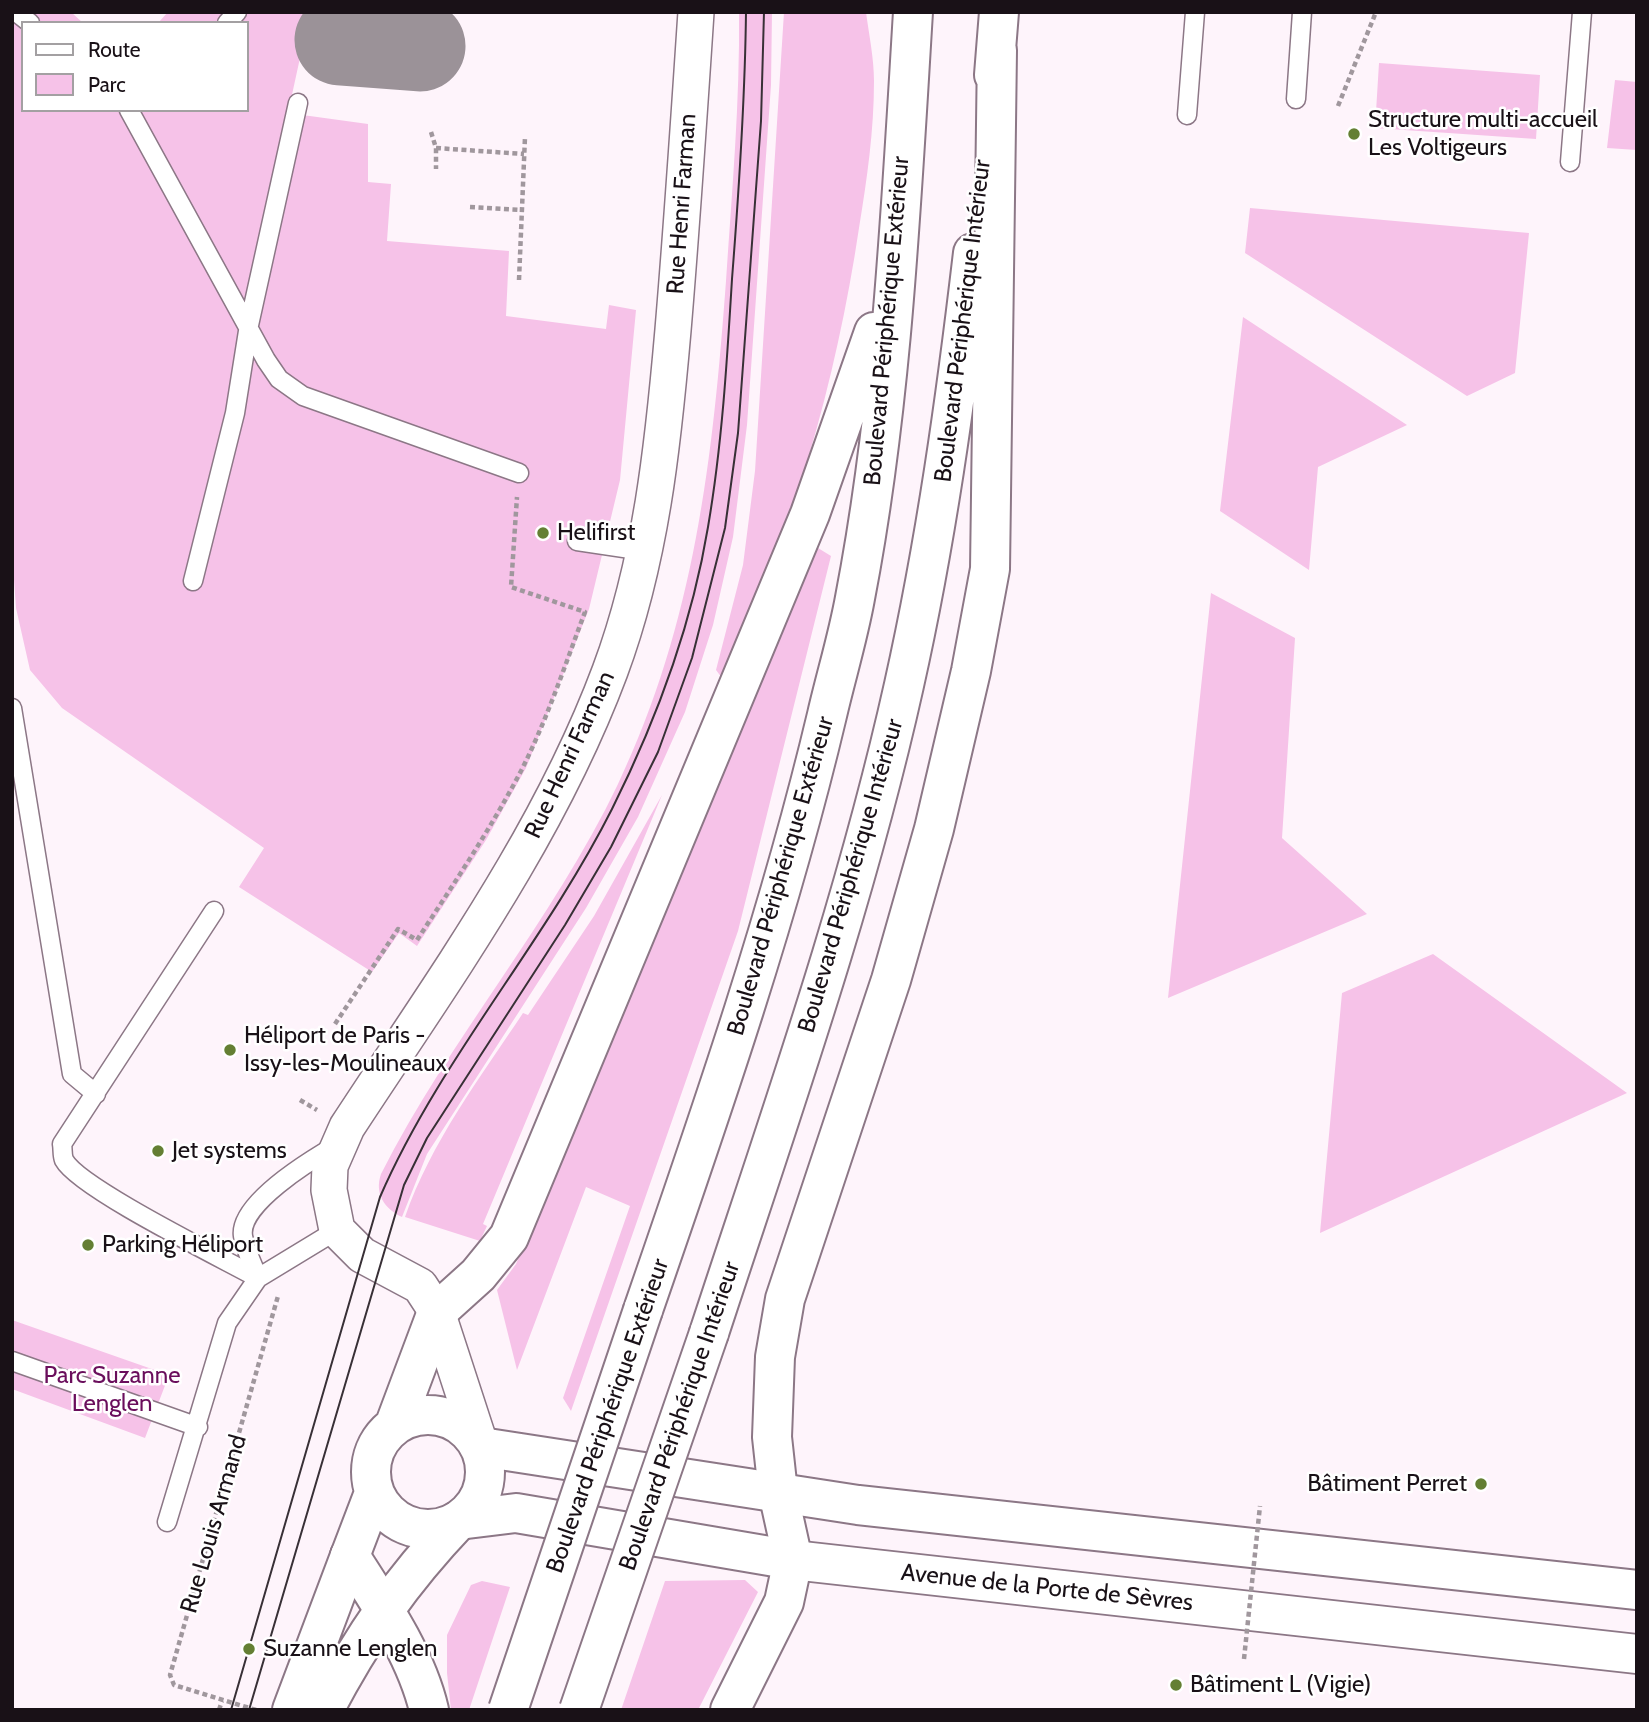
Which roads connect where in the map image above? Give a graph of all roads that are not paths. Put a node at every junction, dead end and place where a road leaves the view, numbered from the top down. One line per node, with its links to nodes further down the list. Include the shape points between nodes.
1 (696, 12): 19 (street, Rue Henri Farman, via 664,438)
2 (892, 12): 11 (main road)
3 (913, 12): 11 (main road, Boulevard Périphérique Extérieur)
4 (999, 12): 8 (main road, Boulevard Périphérique Intérieur)
5 (1195, 12): 13 (lane)
6 (1302, 12): 9 (lane)
7 (1582, 12): 14 (lane)
8 (997, 50): 32 (main road, via 990,569 934,829 891,980 785,1299 775,1357 772,1437); 45 (main road, Boulevard Périphérique Intérieur, bridge, via 936,531 873,812 823,984 709,1333)
9 (1296, 99)
10 (298, 103): 16 (lane)
11 (907, 107): 15 (main road, Boulevard Périphérique Extérieur)
12 (134, 112): 16 (lane)
13 (1187, 115)
14 (1570, 162)
15 (895, 274): 27 (main road, via 810,514 509,1237 478,1275); 44 (main road, Boulevard Périphérique Extérieur, bridge, via 877,457 855,599 804,810 729,1059)
16 (249, 325): 17 (lane, via 279,379 303,396); 20 (lane, via 235,413)
17 (519, 473)
18 (577, 541): 19 (lane)
19 (644, 551): 24 (street, Rue Henri Farman, via 612,667 555,799 513,872)
20 (193, 581)
21 (12, 708): 23 (lane, via 72,1074)
22 (214, 911): 23 (lane)
23 (96, 1094): 26 (lane, via 62,1144 63,1158 74,1172)
24 (331, 1130): 25 (street, Rue Henri Farman, via 329,1190); 26 (lane, via 247,1216 242,1234)
25 (337, 1230): 26 (lane); 27 (street, via 362,1255 420,1286)
26 (258, 1278): 30 (lane, via 228,1323)
27 (437, 1312): 29 (main road); 31 (street)
28 (12, 1362): 30 (lane)
29 (395, 1424): 31 (main road, via 416,1415 440,1416 461,1425); 33 (main road, via 373,1455)
30 (198, 1427): 35 (lane)
31 (481, 1447): 32 (main road); 34 (main road, via 483,1485 475,1505)
32 (778, 1492): 37 (main road); 38 (main road, via 858,1505)
33 (374, 1493): 34 (main road, via 388,1514 410,1527 435,1529); 36 (main road)
34 (459, 1520): 37 (main road, Avenue de la Porte de Sèvres, via 516,1513); 39 (main road)
35 (167, 1522)
36 (350, 1556): 39 (main road); 41 (main road)
37 (793, 1559): 40 (main road, Avenue de la Porte de Sèvres); 46 (main road, via 784,1602)
38 (1637, 1590)
39 (383, 1608): 42 (main road); 43 (main road, via 417,1674)
40 (1637, 1654)
41 (292, 1710)
42 (324, 1710)
43 (429, 1710)
44 (508, 1710)
45 (579, 1710)
46 (730, 1710)

